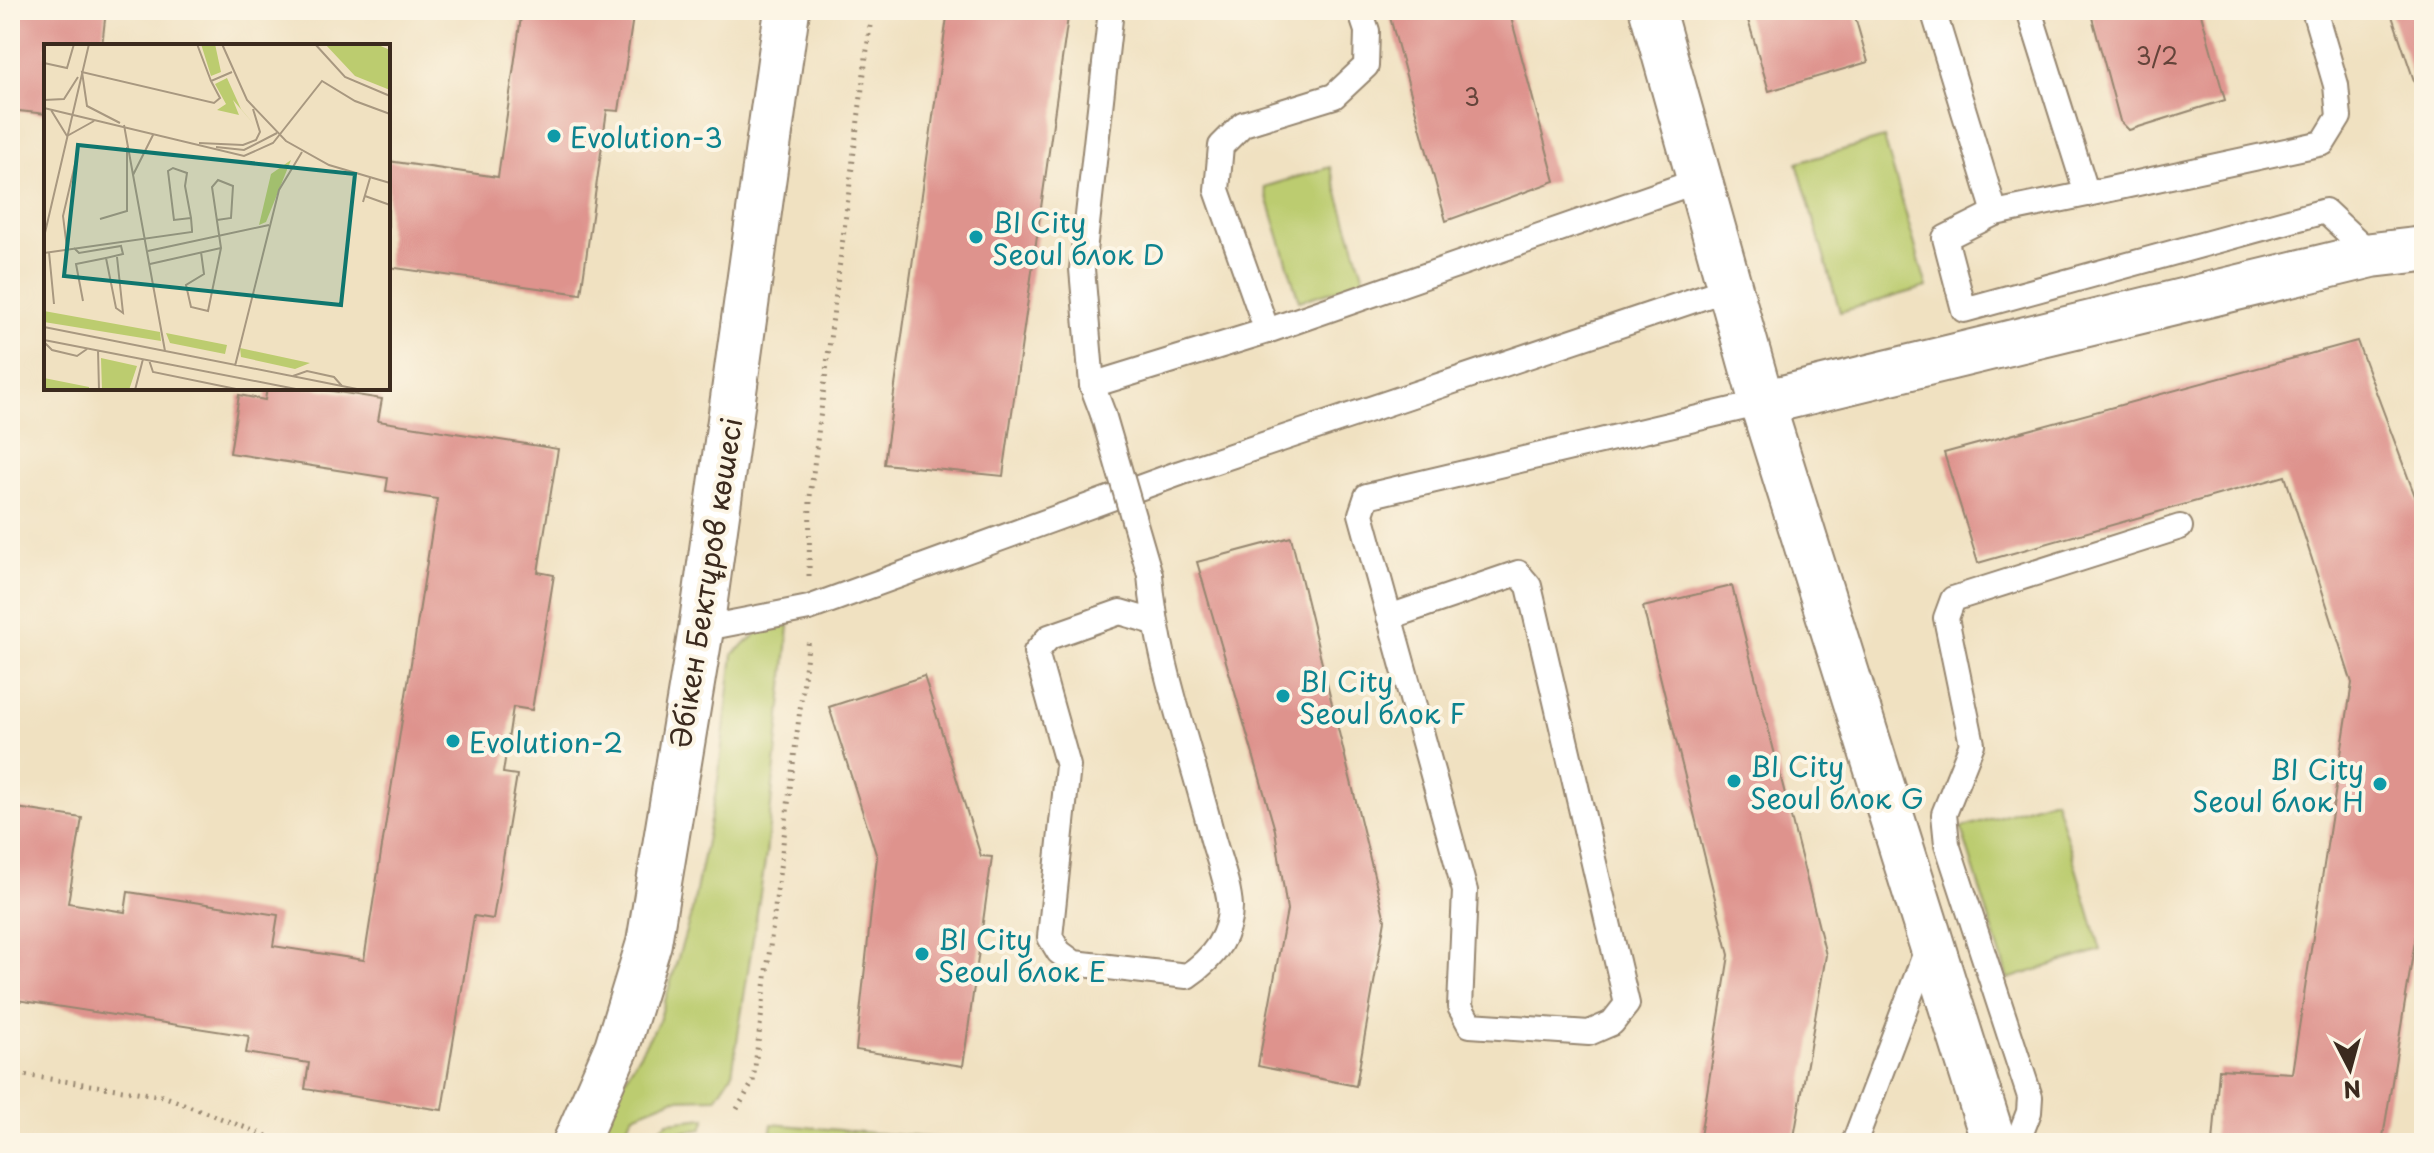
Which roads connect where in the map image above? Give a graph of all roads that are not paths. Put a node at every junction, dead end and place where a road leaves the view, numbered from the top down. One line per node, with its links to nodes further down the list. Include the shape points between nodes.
1 (787, 10): 20 (street, Әбікен Бектұров көшесі)
2 (1111, 10): 15 (lane, via 1082,269)
3 (1360, 10): 14 (lane, via 1367,31 1366,66 1334,96 1243,124 1221,146 1217,190)
4 (1652, 10): 8 (street)
5 (1933, 10): 10 (lane)
6 (2029, 10): 9 (lane)
7 (2314, 10): 9 (lane, via 2336,85 2339,117 2323,143)
8 (1700, 180): 13 (street); 14 (lane)
9 (2087, 194): 10 (lane)
10 (1995, 213): 12 (lane, via 1945,238 1964,310 2325,211)
11 (2424, 249): 12 (street)
12 (2372, 255): 16 (street)
13 (1730, 288): 16 (street); 20 (lane, via 1180,473 809,608)
14 (1267, 331): 15 (lane)
15 (1092, 385): 19 (lane, bridge, via 1150,575)
16 (1762, 403): 18 (lane, via 1367,496 1361,514); 21 (street)
17 (2180, 527): 25 (lane, via 1953,599 1946,618 1972,744 1944,814 1947,844 2030,1097)
18 (1389, 617): 18 (lane, via 1518,573 1529,586 1627,1004 1612,1023 1589,1033 1470,1025 1460,1007 1465,891)
19 (1154, 622): 19 (lane, via 1120,612 1049,637 1036,652 1068,766 1050,937 1074,963 1187,976 1207,963 1221,944 1230,908)
20 (701, 629): 22 (street, Әбікен Бектұров көшесі, via 649,943 617,1047)
21 (1930, 942): 23 (lane); 24 (street)
22 (575, 1143)
23 (1854, 1143)
24 (1994, 1143)
25 (2017, 1143)

